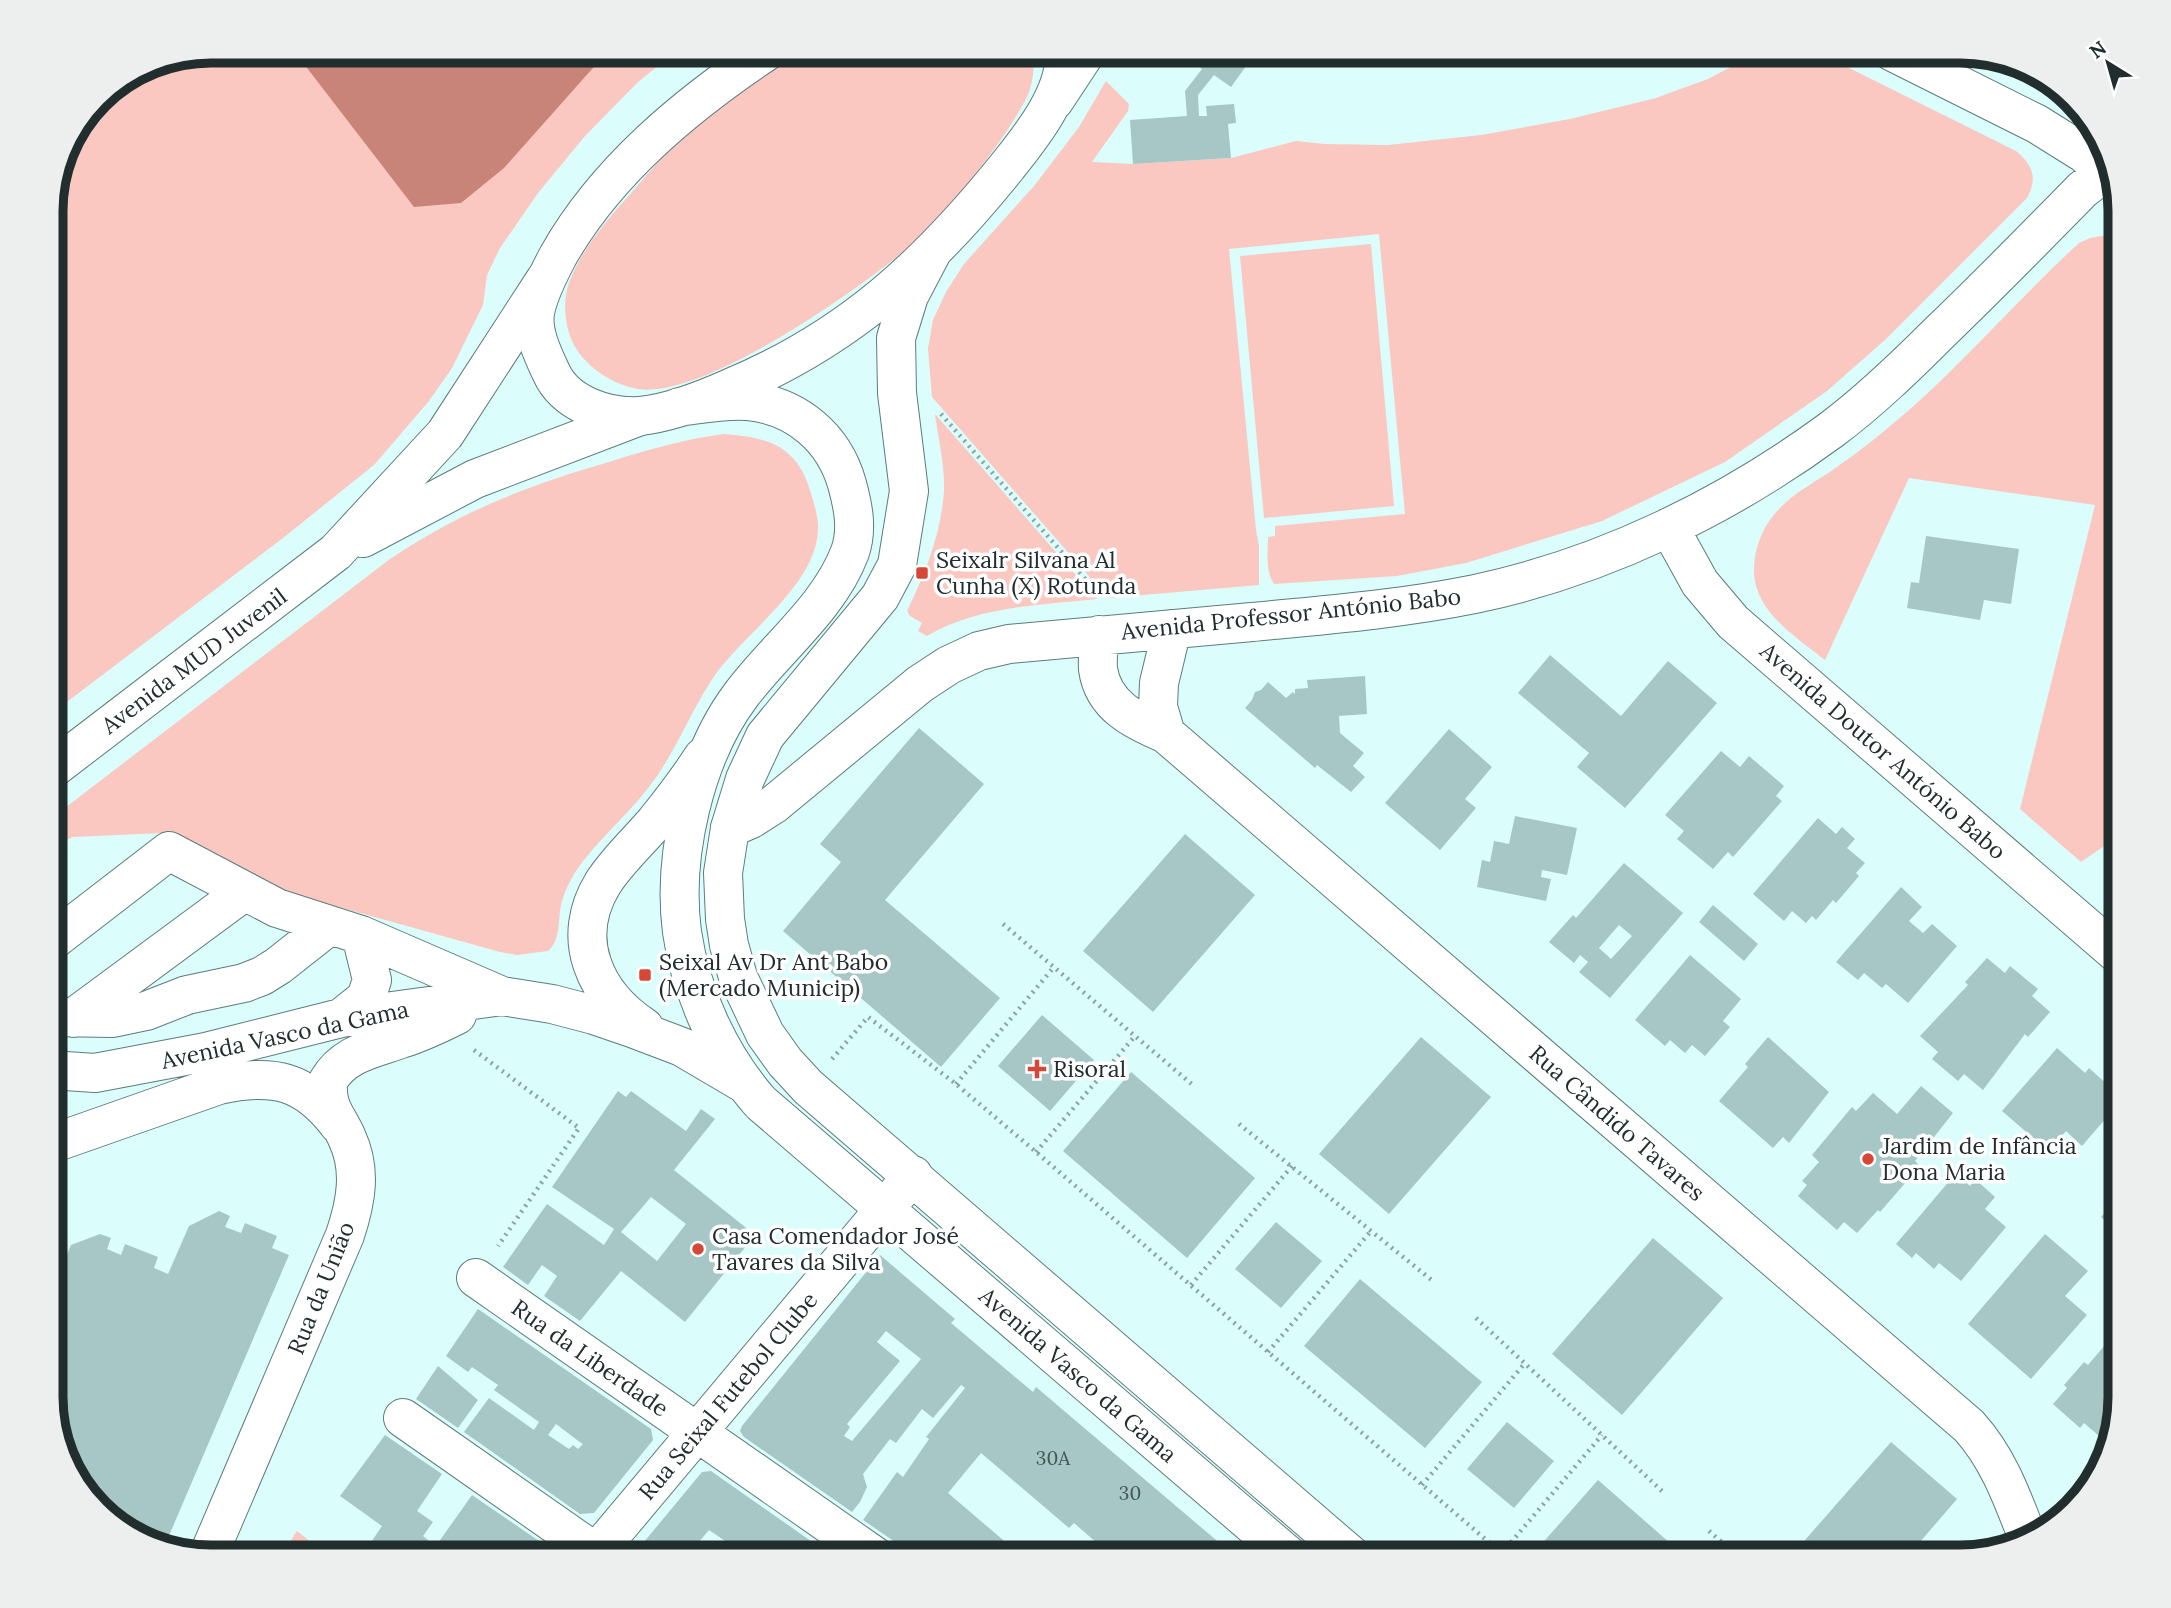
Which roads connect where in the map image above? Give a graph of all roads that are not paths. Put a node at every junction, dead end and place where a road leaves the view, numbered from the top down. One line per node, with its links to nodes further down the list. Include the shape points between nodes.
1 (749, 63): 9 (street, via 634,156 573,231)
2 (1065, 63): 5 (street)
3 (1079, 63): 5 (street)
4 (1915, 63): 6 (street, via 2037,124)
5 (1051, 105): 8 (street, via 1009,165)
6 (2100, 166)
7 (2104, 177): 12 (street, Avenida Professor António Babo, via 2082,190 1901,371 1833,428 1765,475)
8 (932, 252): 10 (street, via 884,297 832,336 760,376); 19 (street, Avenida Vasco da Gama, via 909,296 896,338 897,393 909,491 897,565 880,597 765,736)
9 (548, 275): 11 (street, via 535,315 540,349 553,377 571,396 598,413); 13 (street, Avenida MUD Juvenil, via 445,434)
10 (679, 407): 11 (street); 16 (street, via 748,401 800,418 834,452 853,512 850,550 829,591 739,697)
11 (640, 416): 13 (street, Avenida MUD Juvenil, via 475,479)
12 (1669, 527): 14 (street, Avenida Professor António Babo, via 1540,577 1476,594 1386,609); 23 (street, Avenida Doutor António Babo, via 1700,583 1733,622)
13 (336, 552): 18 (street, Avenida MUD Juvenil)
14 (1172, 629): 15 (street, Avenida Professor António Babo); 17 (street, via 1159,682 1158,707)
15 (1100, 635): 17 (street, Rua Cândido Tavares, via 1098,668 1104,688 1133,720); 19 (street, Avenida Professor António Babo, via 1009,644 949,665 773,805)
16 (720, 731): 28 (street, via 673,800 602,885 588,924 590,957 605,991 635,1021); 30 (street, via 705,761 687,827 681,863 682,932 702,1004)
17 (1166, 734): 38 (street, Rua Cândido Tavares, via 1969,1426 2002,1474)
18 (63, 761)
19 (730, 828): 33 (street, Avenida Vasco da Gama, via 723,873 725,919 748,1002 765,1034 796,1074)
20 (245, 891): 21 (street, via 277,908); 22 (street, via 169,852); 25 (street)
21 (346, 930): 24 (street); 26 (street, via 253,980 187,995 146,1012 113,1018); 27 (street, via 372,979 366,998)
22 (63, 933)
23 (2108, 946)
24 (502, 996): 27 (street, Avenida Vasco da Gama); 28 (street, Avenida Vasco da Gama, via 594,1015); 31 (street, Rua da União, via 344,1061 328,1081 327,1093 333,1115)
25 (63, 1017)
26 (63, 1018)
27 (341, 1018): 29 (street, Avenida Vasco da Gama, via 206,1052 95,1073)
28 (682, 1047): 30 (street, Avenida Vasco da Gama)
29 (63, 1071)
30 (744, 1084): 34 (street, Avenida Vasco da Gama)
31 (346, 1135): 32 (street, via 320,1103 298,1087 243,1079); 39 (street, Rua da União, via 356,1171 355,1205)
32 (63, 1140)
33 (913, 1175): 34 (street, Rua Seixal Futebol Clube); 44 (street, Avenida Vasco da Gama)
34 (884, 1209): 37 (street, Rua Seixal Futebol Clube); 43 (street, Avenida Vasco da Gama)
35 (476, 1278): 37 (street, Rua da Liberdade)
36 (403, 1418): 40 (street)
37 (698, 1433): 41 (street, Rua Seixal Futebol Clube); 42 (street, Rua da Liberdade)
38 (2025, 1530)
39 (213, 1545)
40 (585, 1545)
41 (607, 1545)
42 (859, 1545)
43 (1276, 1545)
44 (1339, 1545)

